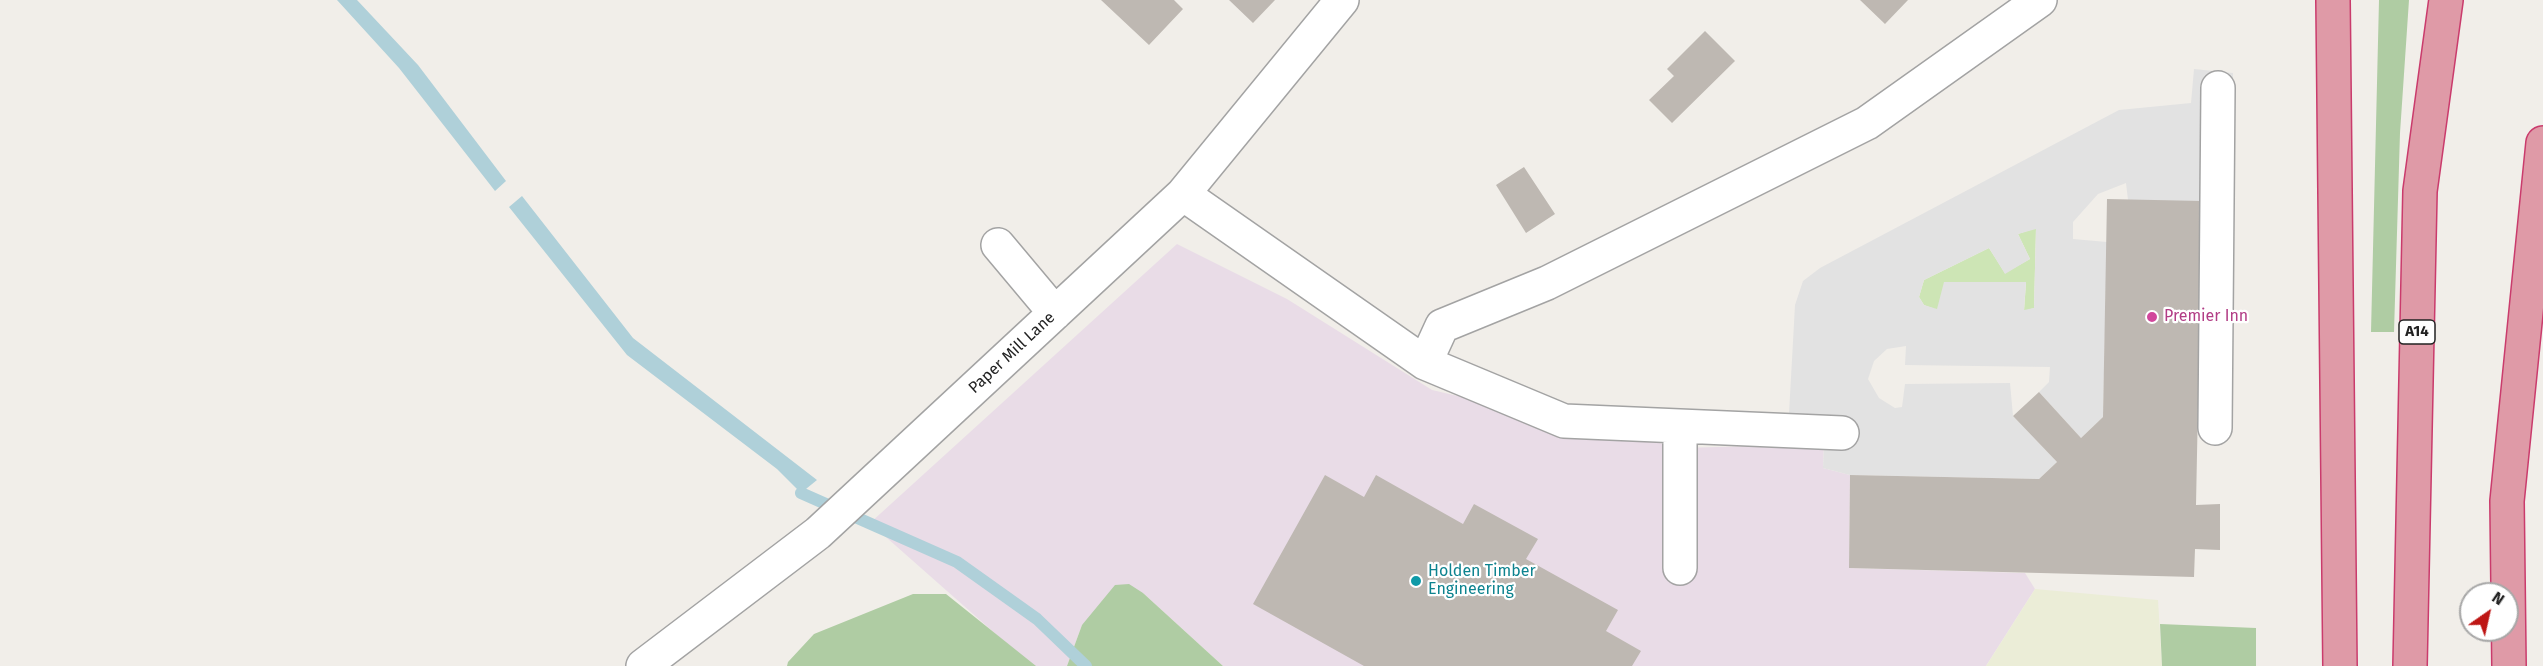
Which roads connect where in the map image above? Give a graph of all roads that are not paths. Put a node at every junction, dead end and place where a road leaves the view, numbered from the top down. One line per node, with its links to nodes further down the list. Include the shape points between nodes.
1 (1342, 0): 7 (street, Paper Mill Lane)
2 (2040, 0): 10 (street, via 1867,123 1547,283 1442,326)
3 (2333, 0): 16 (highway)
4 (2446, 0): 17 (highway, A14, via 2420,191)
5 (2218, 88): 12 (street)
6 (2543, 143): 18 (highway, via 2506,501)
7 (1183, 194): 9 (street, Paper Mill Lane); 10 (street)
8 (998, 245): 9 (street)
9 (1055, 313): 15 (street, Paper Mill Lane, via 818,533)
10 (1425, 363): 11 (street, via 1564,421)
11 (1680, 427): 13 (street); 14 (street)
12 (2215, 428)
13 (1842, 433)
14 (1680, 568)
15 (643, 666)
16 (2340, 666)
17 (2410, 666)
18 (2509, 666)

